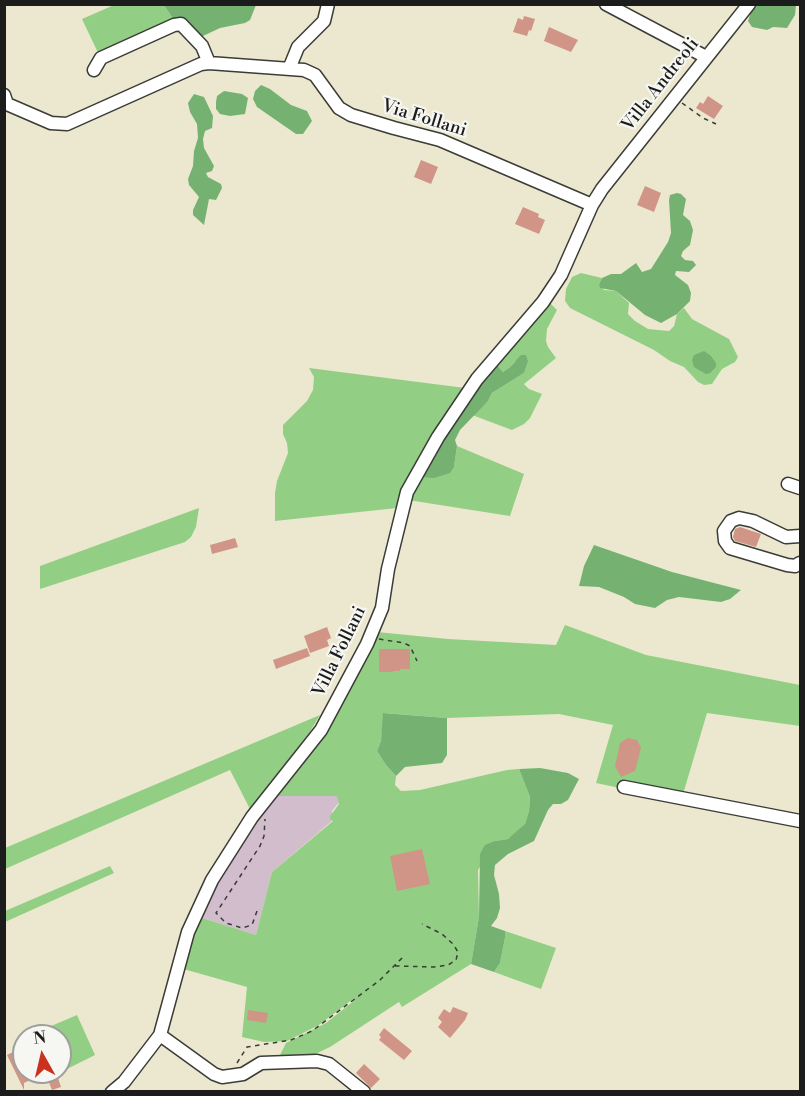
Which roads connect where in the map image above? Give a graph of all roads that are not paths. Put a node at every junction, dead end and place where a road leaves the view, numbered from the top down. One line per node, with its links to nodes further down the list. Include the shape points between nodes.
1 (328, 4): 6 (street, via 324,21 298,47)
2 (606, 4): 4 (street)
3 (746, 5): 4 (street, Villa Andreoli)
4 (706, 57): 9 (street, Villa Andreoli)
5 (209, 63): 6 (street, Via Follani); 7 (street, via 202,46 181,24 101,58); 8 (street, Via Follani, via 67,124 51,123 7,104)
6 (290, 69): 10 (street, Via Follani, via 315,75 339,108 351,115 440,140)
7 (94, 70)
8 (4, 95)
9 (602, 189): 10 (street, Villa Follani)
10 (592, 205): 15 (street, Villa Follani, via 561,275 477,379 407,492 382,608 370,639 321,730 260,808 212,880 188,932)
11 (801, 536): 12 (street, via 786,537 753,520 738,518 724,531 730,548 787,565)
12 (801, 564)
13 (624, 787): 14 (street)
14 (801, 822)
15 (160, 1035): 16 (street, Villa Follani); 17 (street, via 222,1077 243,1074 261,1063 317,1061 329,1064)
16 (112, 1092)
17 (364, 1092)

